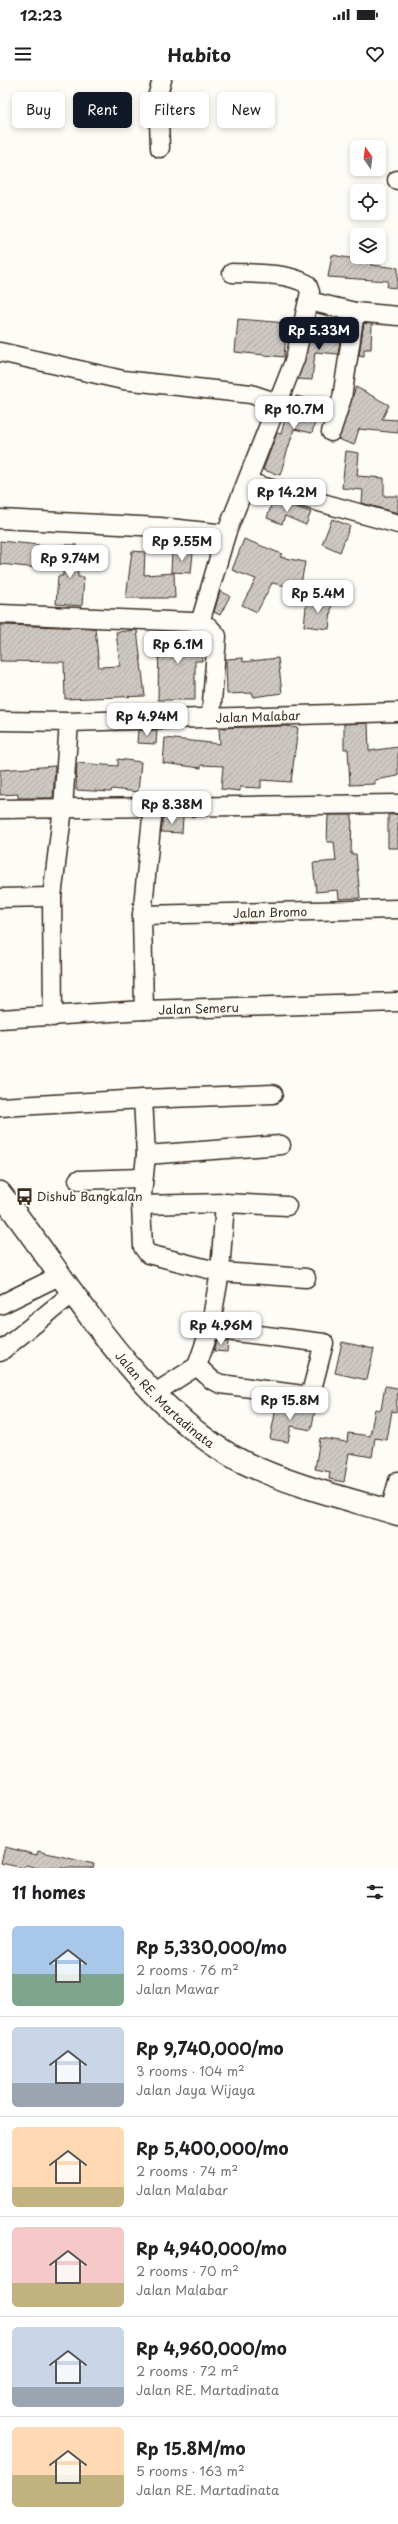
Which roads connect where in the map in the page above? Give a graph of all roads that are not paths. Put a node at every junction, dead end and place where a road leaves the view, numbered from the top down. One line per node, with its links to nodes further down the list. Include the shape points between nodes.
1 (162, 80): 2 (street, via 158,94)
2 (160, 148)
3 (232, 274): 4 (street, via 297,278 307,284 310,292)
4 (308, 301): 5 (street); 8 (street, via 295,359)
5 (355, 312): 6 (street); 9 (street, via 342,398)
6 (398, 316)
7 (0, 352): 8 (street, via 123,380 251,394)
8 (278, 403): 10 (street)
9 (331, 432)
10 (247, 482): 12 (street); 13 (street)
11 (0, 519): 13 (street, via 160,527)
12 (398, 524)
13 (226, 534): 15 (street)
14 (0, 614): 15 (street)
15 (200, 623): 17 (street, via 212,628 217,636)
16 (398, 712): 17 (street, Jalan Malabar)
17 (211, 716): 19 (street, Jalan Malabar)
18 (0, 720): 19 (street, Jalan Malabar)
19 (69, 722): 21 (street)
20 (398, 804): 22 (street)
21 (63, 808): 22 (street); 23 (street); 24 (street)
22 (153, 808): 27 (street)
23 (0, 809)
24 (52, 897): 25 (street); 30 (street)
25 (0, 898)
26 (398, 909): 27 (street, Jalan Bromo)
27 (142, 915): 29 (street)
28 (398, 1002): 29 (street, Jalan Semeru)
29 (144, 1010): 30 (street, Jalan Semeru)
30 (53, 1017): 31 (street, Jalan Semeru)
31 (0, 1019)
32 (273, 1094): 33 (street)
33 (143, 1099): 34 (street); 36 (street)
34 (0, 1107)
35 (281, 1145): 36 (street)
36 (146, 1155): 37 (street)
37 (142, 1178): 38 (street); 41 (street)
38 (78, 1180)
39 (0, 1193): 44 (main road, Jalan RE. Martadinata)
40 (225, 1203): 41 (street); 42 (street); 43 (street)
41 (141, 1205): 43 (street, via 142,1247 146,1252)
42 (287, 1206)
43 (220, 1272): 45 (street); 48 (street)
44 (61, 1275): 46 (main road, Jalan RE. Martadinata); 47 (street)
45 (306, 1278)
46 (74, 1292): 49 (street); 51 (main road, Jalan RE. Martadinata, via 121,1354)
47 (0, 1304)
48 (210, 1329): 50 (street); 50 (street, via 324,1343 311,1393 303,1395 221,1384 212,1380)
49 (0, 1352)
50 (197, 1366): 51 (street)
51 (155, 1393): 53 (main road, Jalan RE. Martadinata, via 207,1440 242,1462 277,1478)
52 (398, 1481): 53 (street)
53 (394, 1512)

